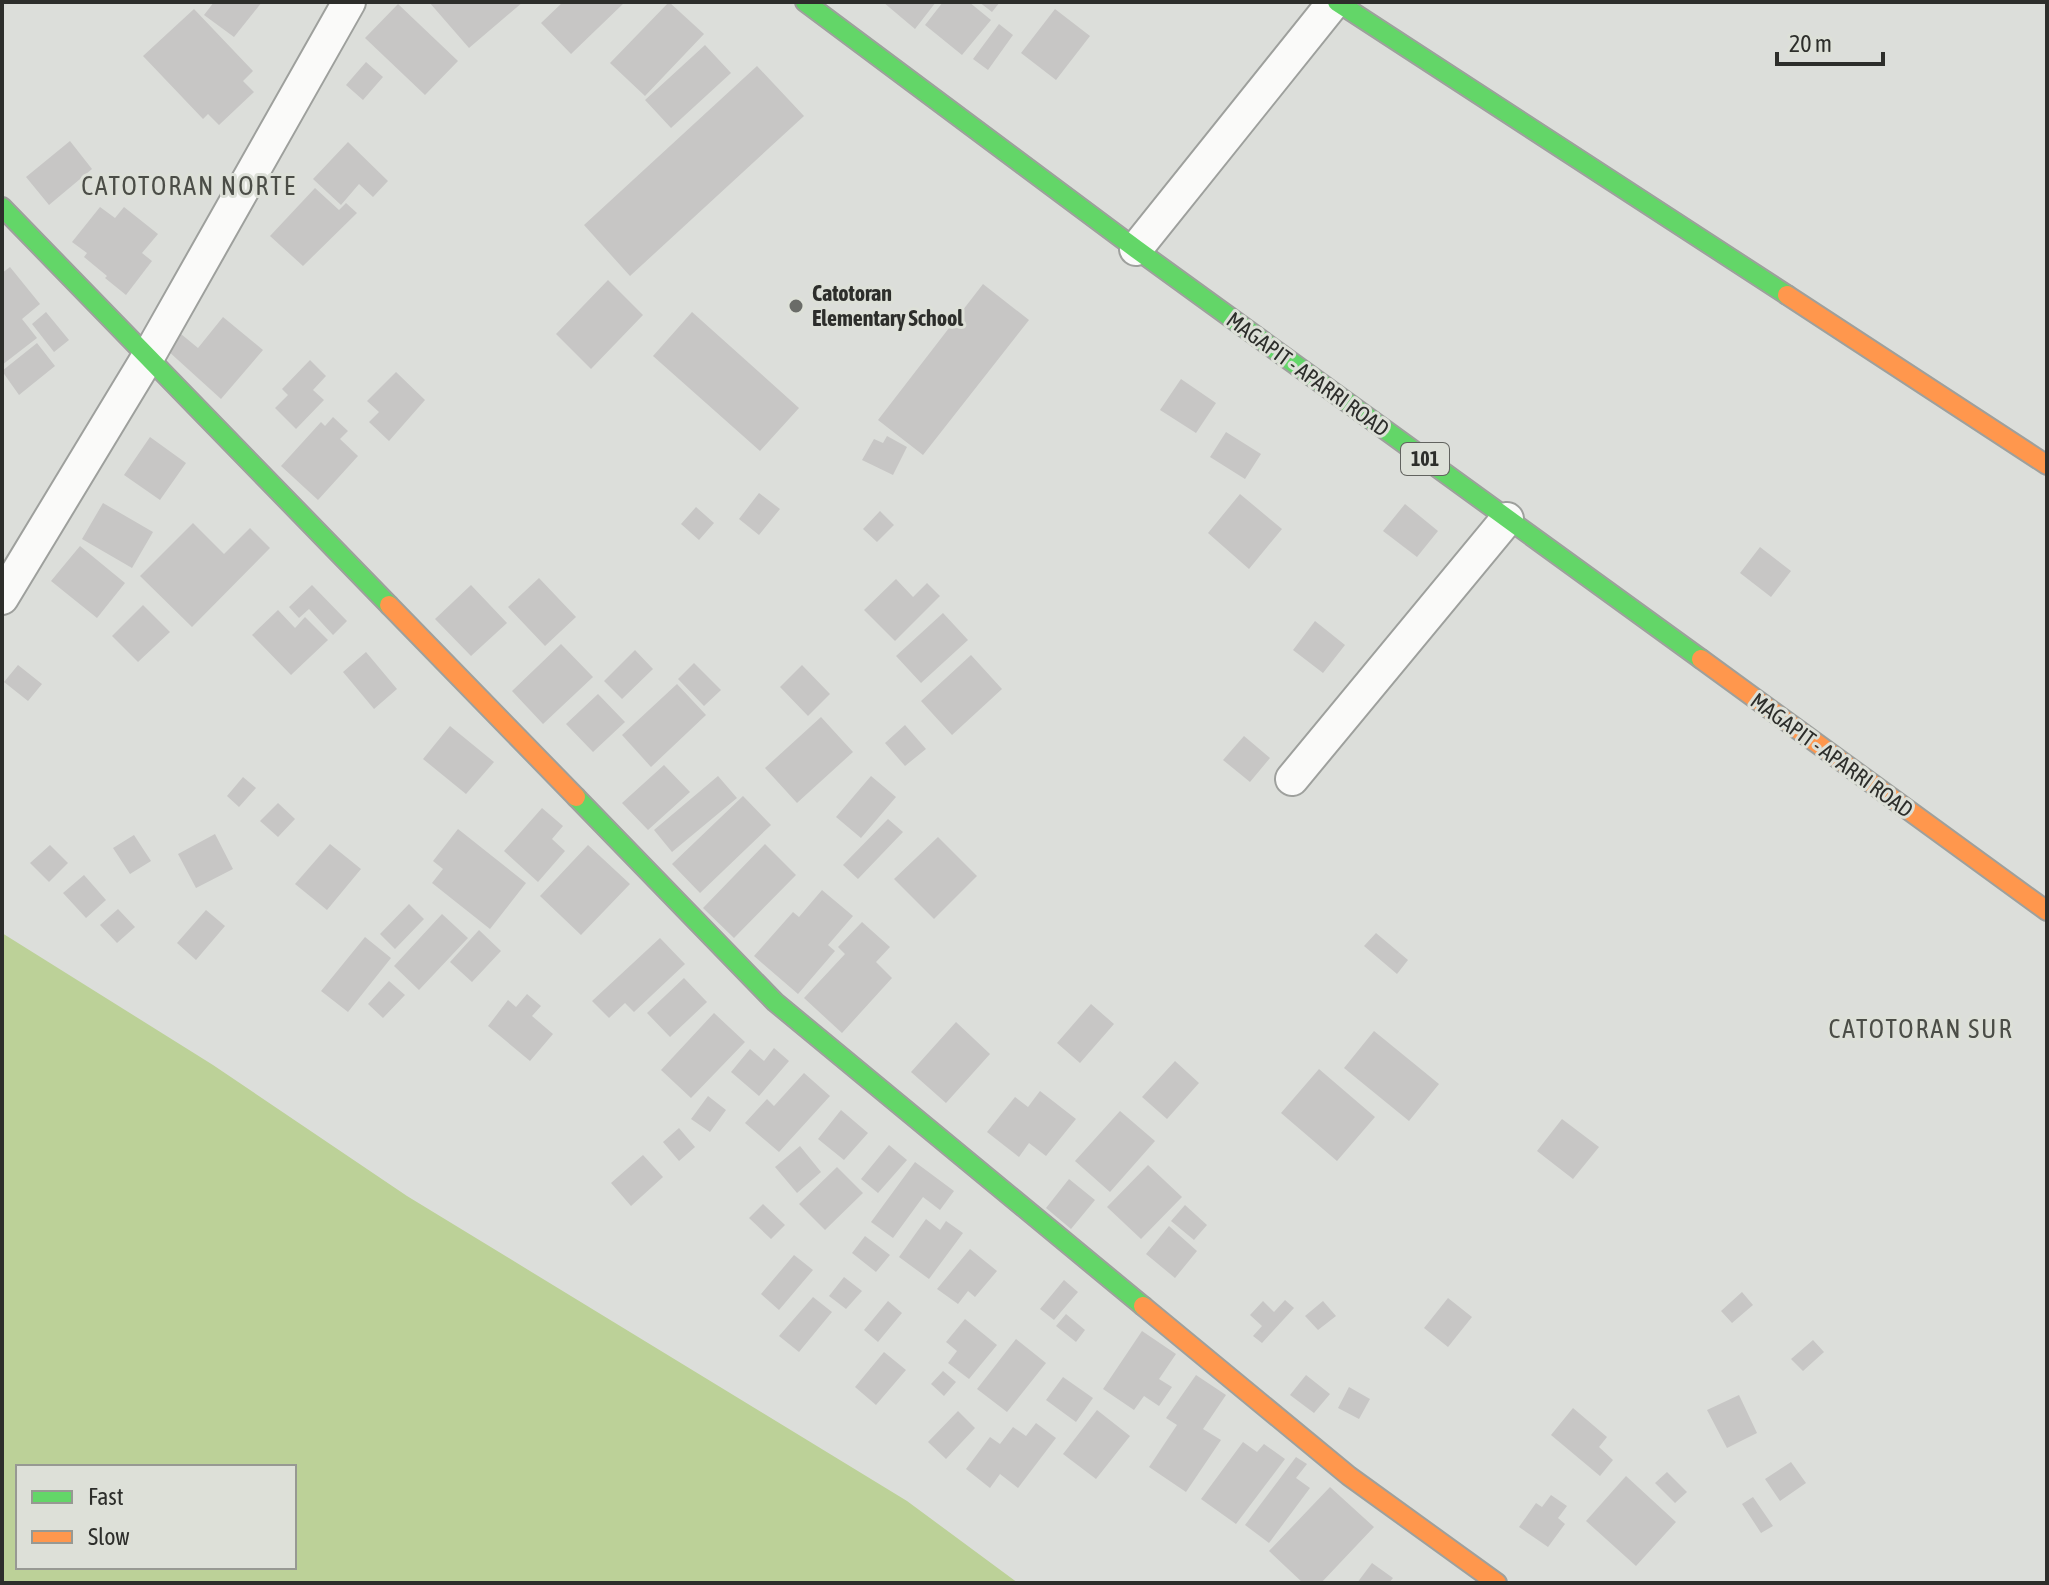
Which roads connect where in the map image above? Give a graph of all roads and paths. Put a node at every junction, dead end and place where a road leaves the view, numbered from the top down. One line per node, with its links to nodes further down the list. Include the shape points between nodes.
1 (349, 2): 6 (street)
2 (805, 2): 5 (street, MAGAPIT - APARRI ROAD / 101)
3 (1336, 2): 5 (street); 7 (street)
4 (2, 207): 6 (street)
5 (1136, 249): 8 (street, MAGAPIT - APARRI ROAD / 101)
6 (148, 357): 9 (street); 12 (street, via 775,1002 1337,1466)
7 (2047, 465)
8 (1507, 519): 10 (street); 11 (street, MAGAPIT - APARRI ROAD / 101)
9 (2, 598)
10 (1292, 779)
11 (2047, 911)
12 (1497, 1583)

